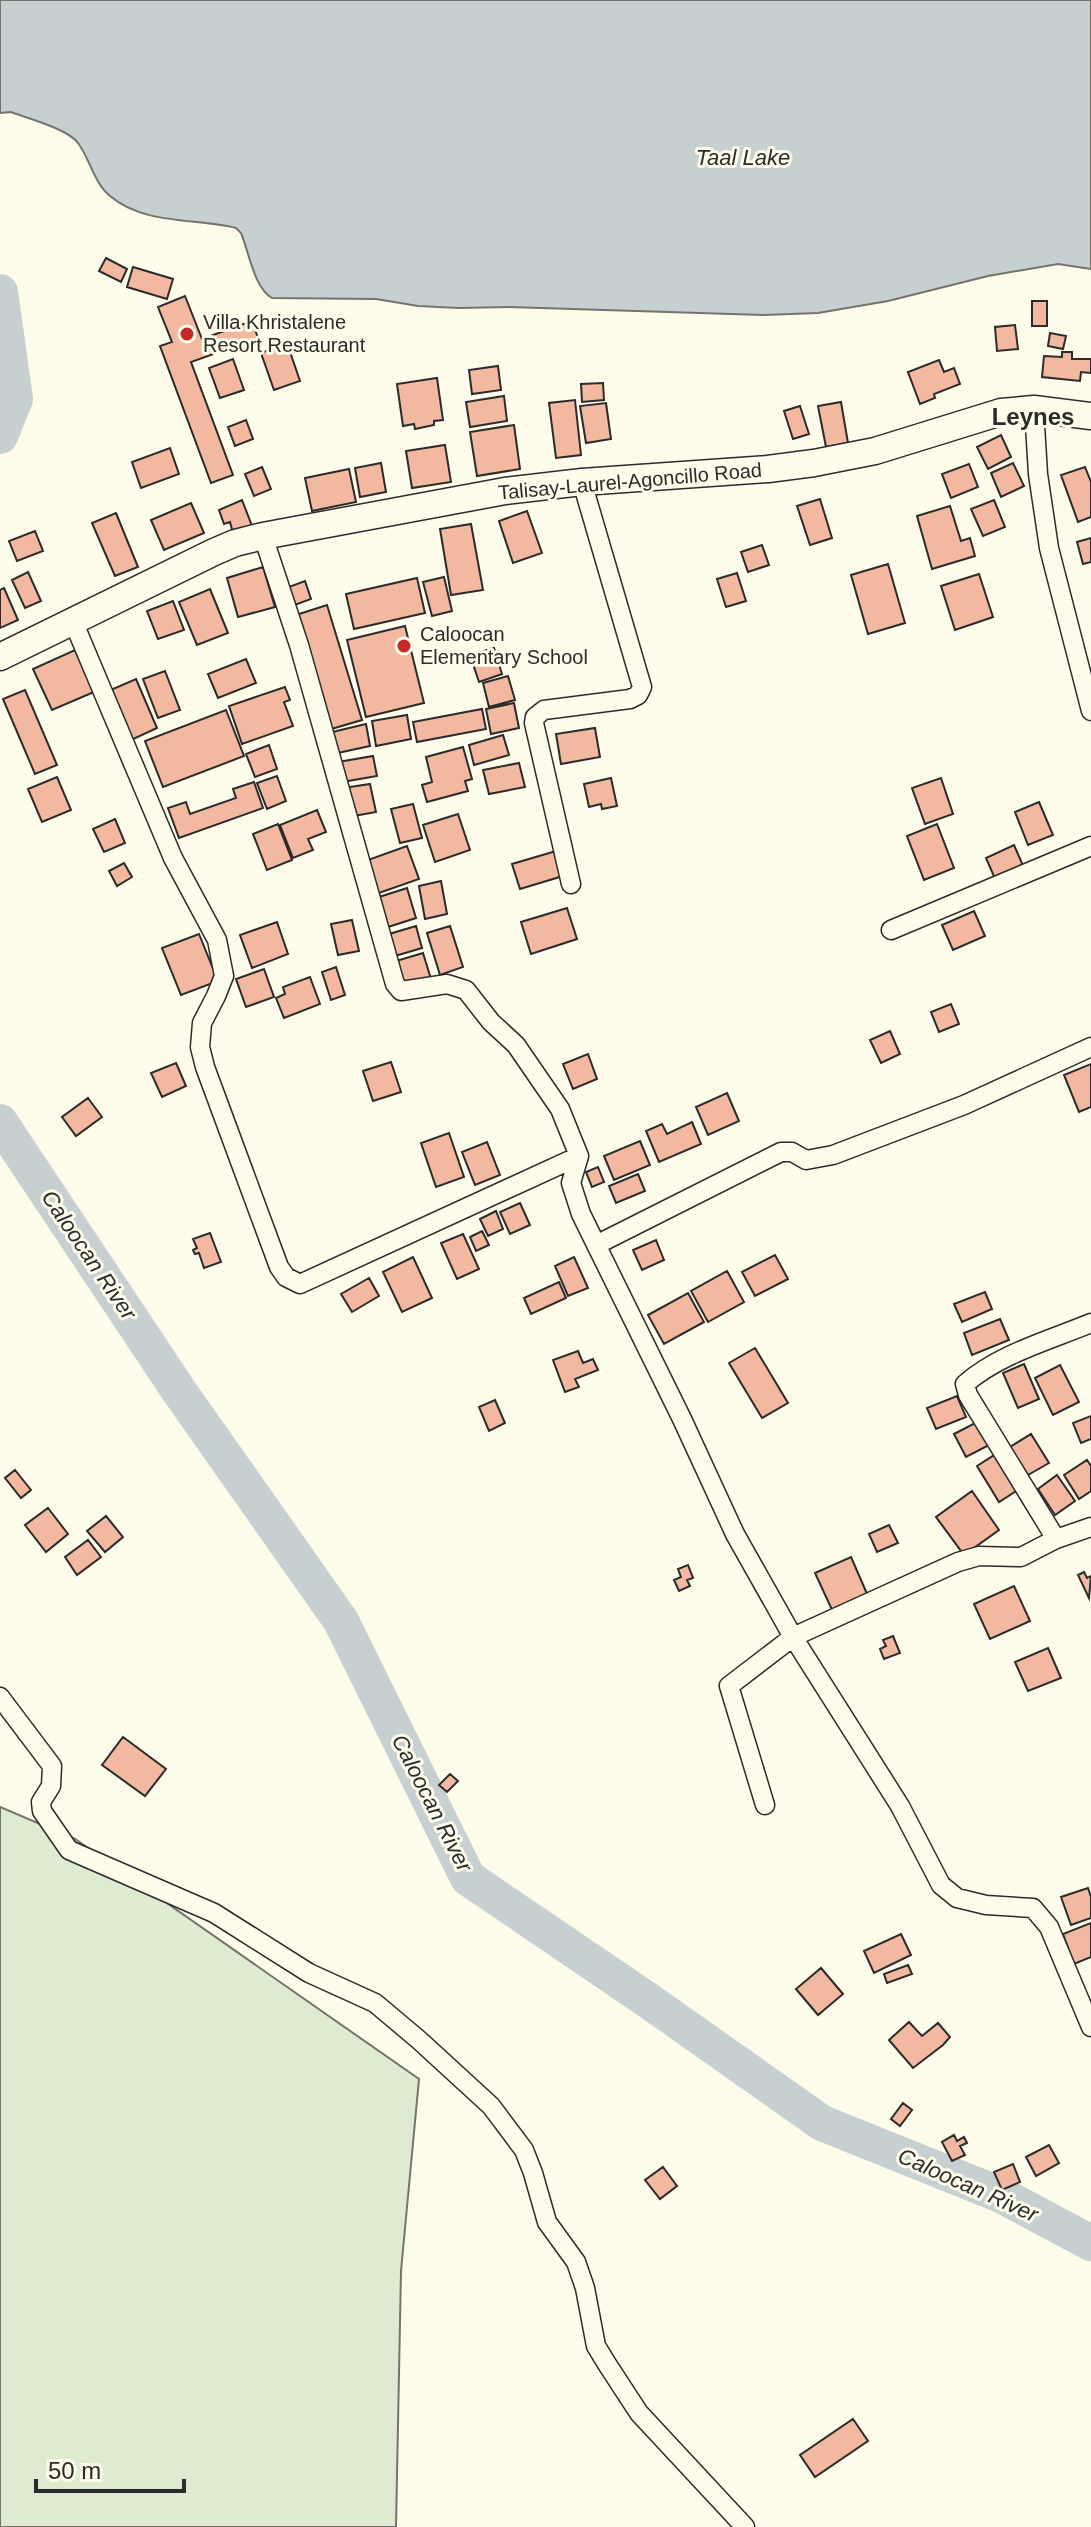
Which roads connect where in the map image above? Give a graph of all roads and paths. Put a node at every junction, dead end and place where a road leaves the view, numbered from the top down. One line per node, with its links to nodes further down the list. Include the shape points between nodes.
1 (1034, 409): 2 (main road, Talisay-Laurel-Agoncillo Road); 3 (main road, Talisay-Laurel-Agoncillo Road, via 1001,412 875,451 814,463); 7 (street, via 1049,548)
2 (1091, 416)
3 (582, 482): 4 (main road, Talisay-Laurel-Agoncillo Road); 9 (street, via 642,687 630,699 544,710 535,717)
4 (263, 536): 5 (main road, Talisay-Laurel-Agoncillo Road, via 214,552); 12 (street, via 395,984 401,991 447,984 466,990 527,1059 560,1109)
5 (73, 621): 6 (main road, Talisay-Laurel-Agoncillo Road); 12 (street, via 173,858 217,940 224,976 202,1023 200,1047 286,1277 300,1284)
6 (0, 657)
7 (1091, 711)
8 (1091, 846): 10 (street)
9 (571, 884)
10 (891, 930)
11 (1091, 1047): 13 (street, via 964,1105 833,1155 806,1160 781,1152)
12 (579, 1156): 13 (street, via 571,1183)
13 (596, 1245): 17 (street, via 735,1534)
14 (1091, 1323): 16 (street, via 965,1384)
15 (1091, 1527): 16 (street)
16 (1056, 1539): 17 (street, via 1021,1557 979,1556 958,1562)
17 (793, 1637): 19 (street, via 729,1686); 20 (street, via 900,1806 941,1885 957,1898 1033,1908 1049,1927)
18 (0, 1697): 21 (street, via 52,1766 42,1811 69,1850 214,1913 309,1973 375,2003 491,2106 524,2150 547,2222 576,2262 596,2346 639,2413)
19 (765, 1805)
20 (1091, 2027)
21 (745, 2527)

